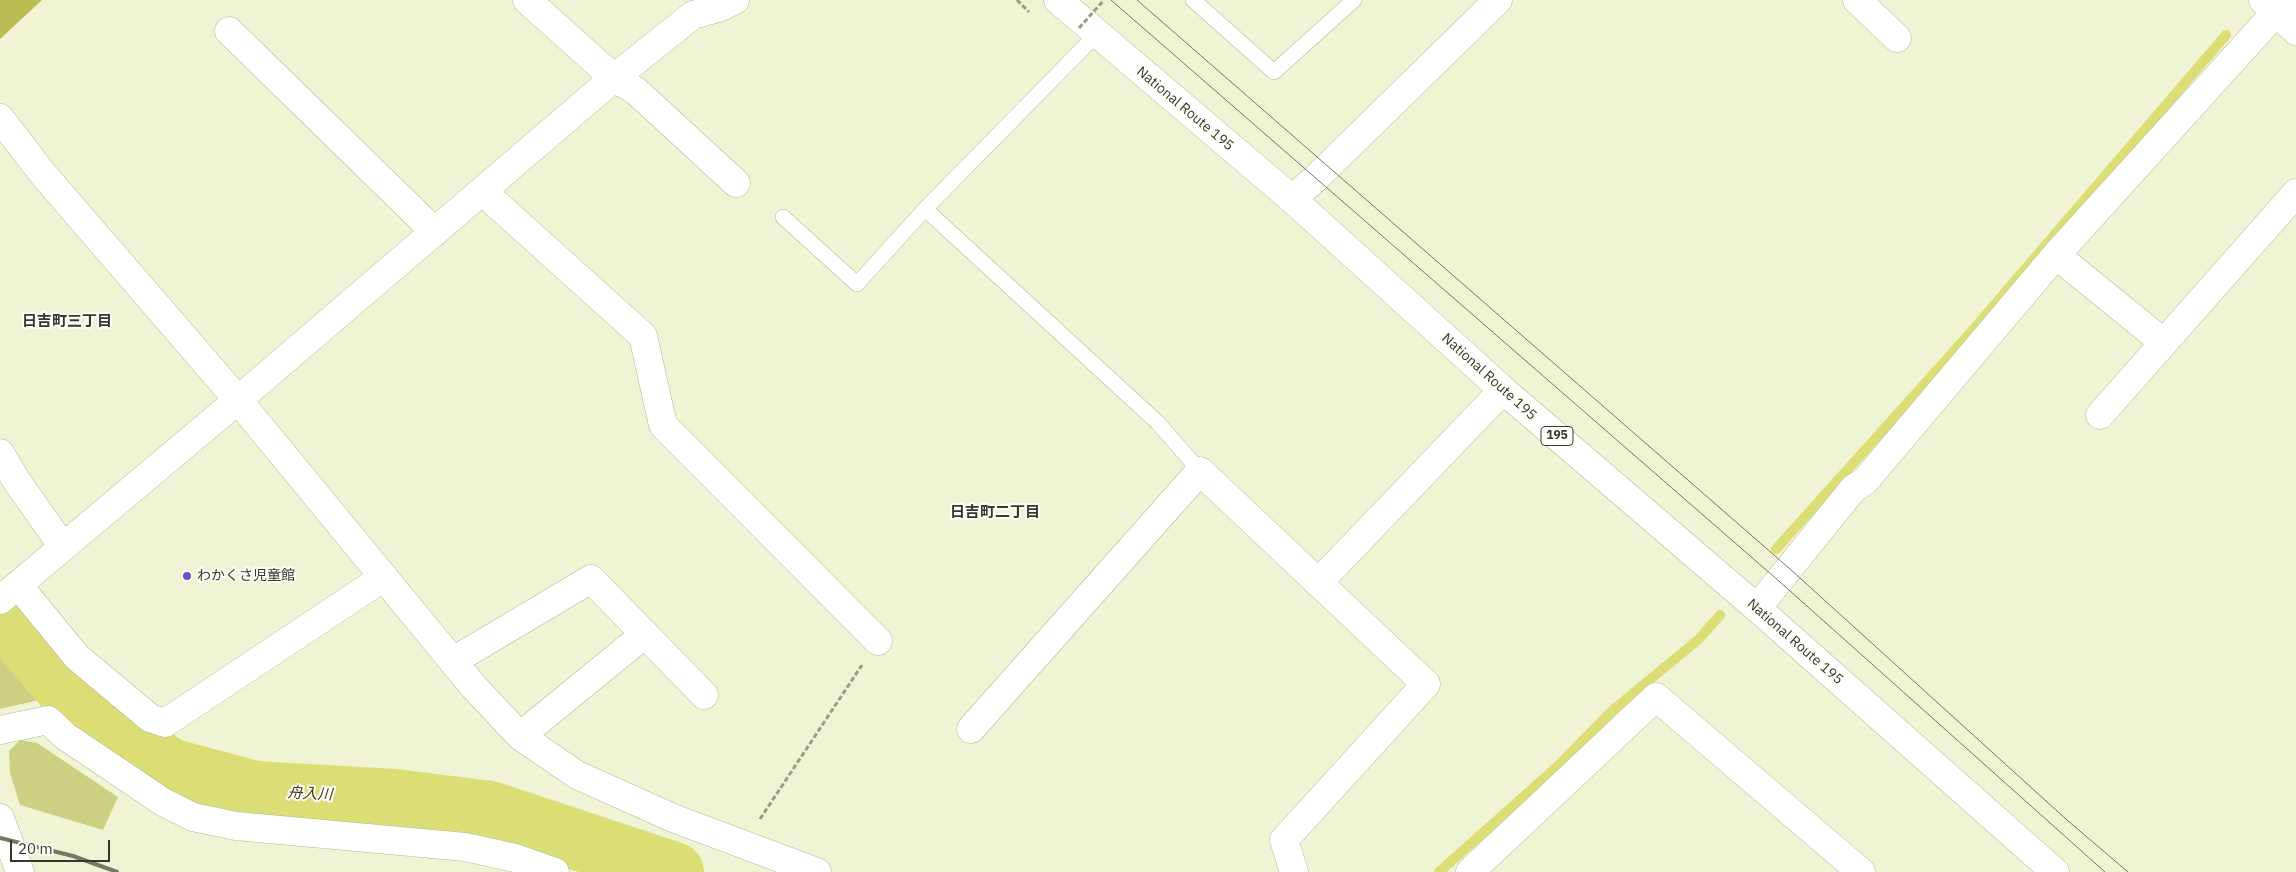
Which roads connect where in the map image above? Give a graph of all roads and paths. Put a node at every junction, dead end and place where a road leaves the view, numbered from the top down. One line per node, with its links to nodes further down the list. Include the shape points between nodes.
1 (527, 0): 16 (main road)
2 (734, 0): 16 (main road, via 693,14)
3 (1017, 0): 11 (path)
4 (1058, 0): 13 (main road, National Route 195 / 195)
5 (1104, 0): 13 (path, bridge)
6 (1193, 0): 7 (lane, via 1274,72)
7 (1354, 0)
8 (1498, 0): 21 (main road)
9 (1857, 0): 15 (main road)
10 (2275, 4): 14 (main road); 25 (main road)
11 (1022, 5)
12 (229, 31): 24 (main road)
13 (1088, 31): 21 (main road, National Route 195 / 195); 22 (lane)
14 (2296, 31)
15 (1897, 38)
16 (614, 78): 18 (main road, via 636,91); 19 (main road)
17 (0, 118): 28 (main road, via 43,174)
18 (736, 183)
19 (482, 191): 24 (main road); 38 (main road, via 643,336 663,425)
20 (2296, 193): 26 (main road)
21 (1292, 199): 27 (main road, National Route 195 / 195)
22 (925, 209): 23 (lane, via 857,284); 31 (lane, via 1157,422)
23 (782, 217)
24 (435, 232): 28 (main road)
25 (2056, 255): 26 (main road); 36 (main road, via 1865,481 1853,489)
26 (2163, 342): 29 (main road)
27 (1503, 390): 34 (main road); 36 (main road, National Route 195 / 195)
28 (238, 400): 32 (main road); 33 (main road)
29 (2100, 416)
30 (0, 453): 32 (main road)
31 (1200, 472): 34 (main road); 41 (main road)
32 (63, 547): 35 (main road)
33 (384, 577): 35 (main road, via 165,723 150,718 77,657); 39 (main road)
34 (1318, 583): 50 (main road, via 1426,684 1284,840)
35 (9, 593)
36 (1757, 608): 52 (main road, National Route 195 / 195)
37 (645, 634): 39 (main road, via 591,579); 40 (main road); 43 (main road)
38 (878, 641): 45 (path)
39 (452, 660): 43 (main road)
40 (704, 695)
41 (971, 729)
42 (0, 730): 48 (main road, via 48,720 64,736 163,802 193,817 236,826 465,847 515,858)
43 (520, 736): 45 (main road, via 577,775 673,818)
44 (0, 818): 46 (main road)
45 (743, 844): 49 (main road)
46 (13, 868)
47 (1476, 870): 51 (main road, via 1656,697)
48 (555, 872)
49 (818, 872)
50 (1294, 872)
51 (1861, 872)
52 (2055, 872)

